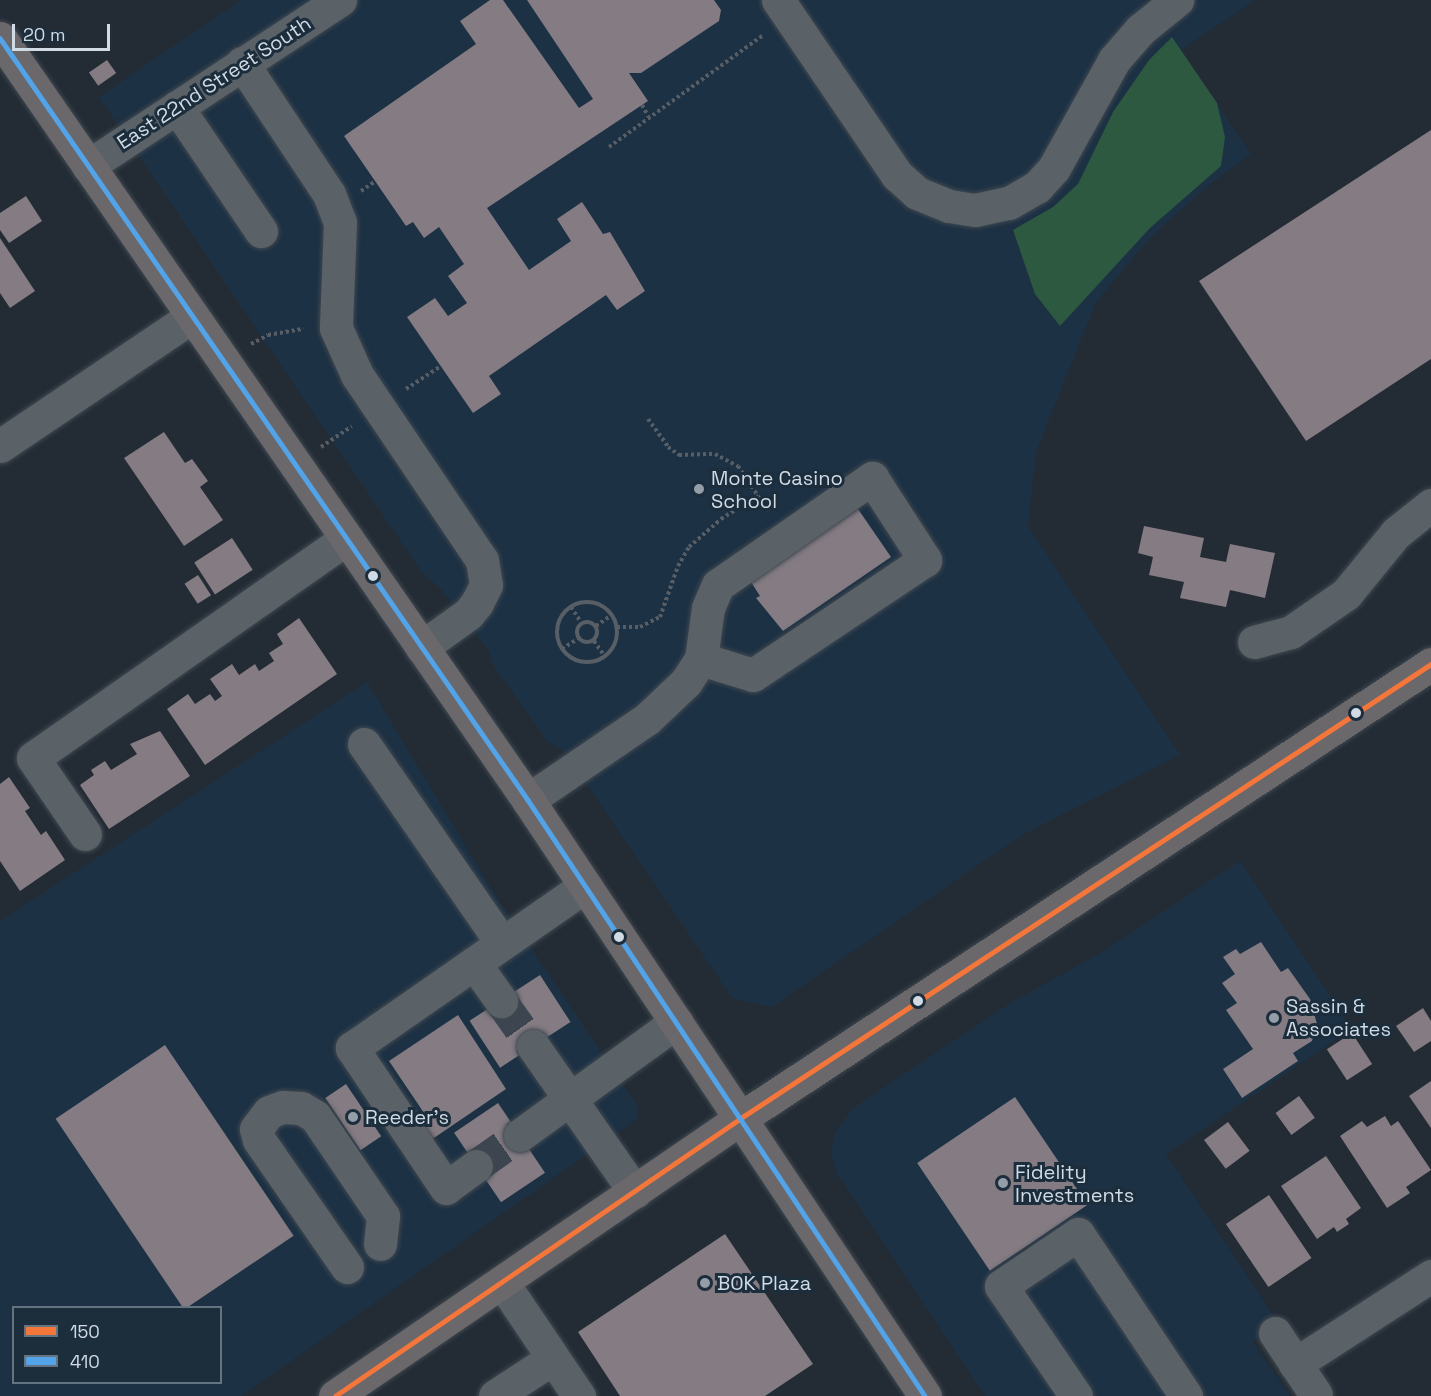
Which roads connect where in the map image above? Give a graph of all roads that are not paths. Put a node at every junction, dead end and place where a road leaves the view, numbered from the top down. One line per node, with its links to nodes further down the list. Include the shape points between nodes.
1 (340, 0): 5 (street, East 22nd Street South)
2 (778, 0): 3 (street, via 897,175 917,193 949,206 975,210 1009,203 1037,187 1054,168 1113,60 1140,30)
3 (1177, 0)
4 (0, 38): 7 (main road)
5 (242, 63): 6 (street, East 22nd Street South); 14 (street, via 329,194 340,222 336,328 357,375 482,560 486,585 477,603)
6 (177, 107): 7 (street, East 22nd Street South); 8 (street)
7 (88, 166): 9 (main road)
8 (261, 231)
9 (191, 317): 10 (street); 12 (main road)
10 (0, 446)
11 (1431, 505): 13 (street, via 1396,533 1346,594 1291,632)
12 (347, 538): 14 (main road); 19 (street, via 33,758)
13 (1254, 642)
14 (422, 647): 18 (main road)
15 (700, 659): 15 (street, via 708,608 718,585 872,478 925,560 753,675); 18 (street, via 686,682 648,718)
16 (1431, 664): 27 (main road)
17 (364, 744): 21 (street)
18 (528, 800): 20 (main road)
19 (86, 834)
20 (585, 886): 21 (street); 24 (main road)
21 (502, 943): 22 (street)
22 (474, 963): 23 (street); 29 (street, via 352,1048 446,1188)
23 (501, 1000)
24 (676, 1022): 26 (street); 27 (main road)
25 (533, 1046): 26 (street)
26 (570, 1098): 28 (street); 30 (street)
27 (741, 1118): 30 (main road); 42 (main road)
28 (520, 1135)
29 (476, 1166)
30 (635, 1192): 34 (main road)
31 (380, 1244): 32 (street, via 384,1216 315,1116 292,1107 269,1113 256,1129 259,1140)
32 (347, 1267)
33 (1431, 1276): 37 (street)
34 (502, 1282): 36 (street); 39 (main road)
35 (1275, 1333): 37 (street)
36 (553, 1358): 40 (street); 41 (street)
37 (1295, 1364): 38 (street)
38 (1316, 1395)
39 (335, 1396)
40 (495, 1396)
41 (579, 1396)
42 (925, 1396)
43 (1076, 1396): 44 (street, via 1001,1286 1078,1234)
44 (1186, 1396)

